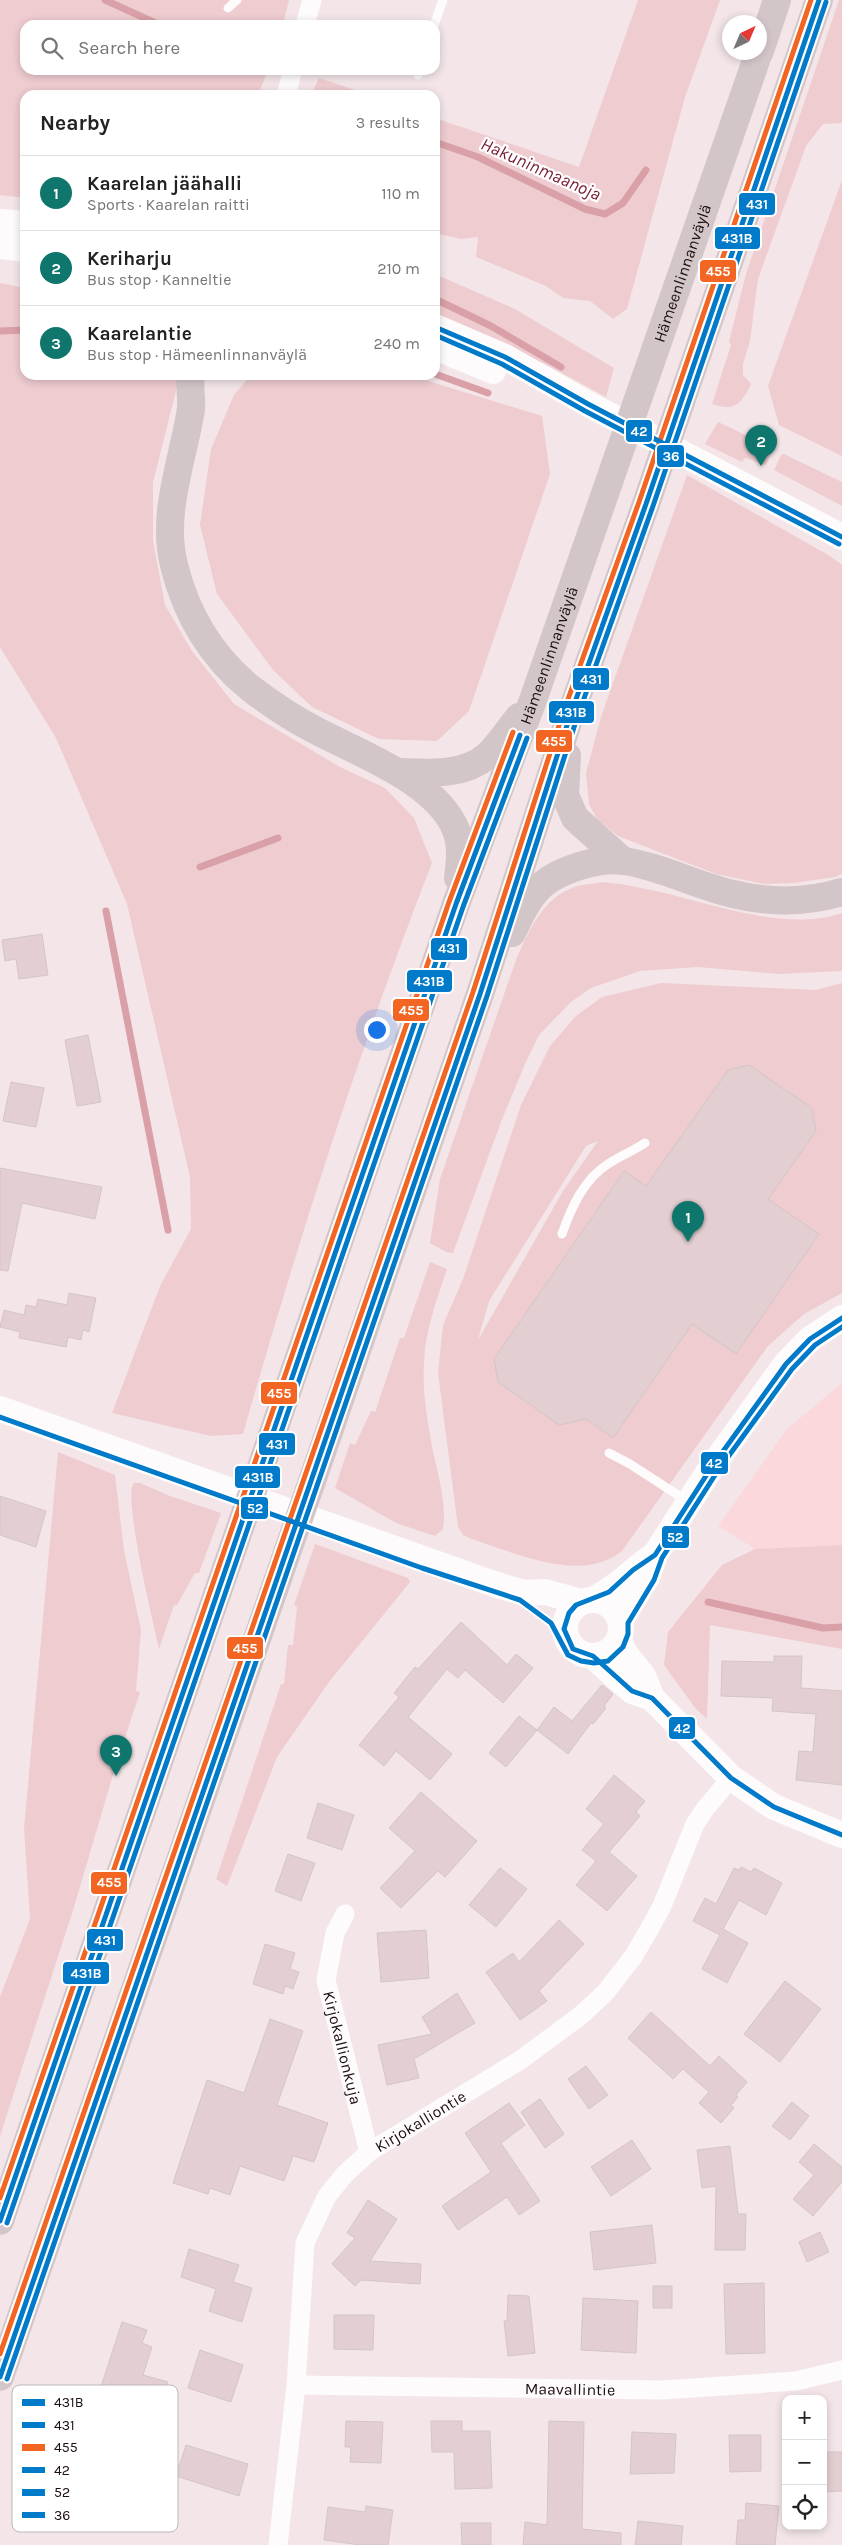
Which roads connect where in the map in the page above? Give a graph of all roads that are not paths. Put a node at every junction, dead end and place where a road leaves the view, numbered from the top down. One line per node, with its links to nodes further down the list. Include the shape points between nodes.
1 (237, 0): 6 (lane)
2 (312, 0): 7 (street)
3 (443, 0): 8 (lane)
4 (777, 0): 9 (highway, Hämeenlinnanväylä)
5 (819, 0): 25 (highway)
6 (228, 8)
7 (306, 20)
8 (436, 20)
9 (767, 29)
10 (756, 60): 24 (highway, Hämeenlinnanväylä)
11 (292, 75): 12 (street)
12 (287, 90)
13 (0, 222): 14 (main road)
14 (20, 224)
15 (0, 246): 16 (main road)
16 (20, 249)
17 (440, 329): 21 (main road, via 505,357)
18 (440, 349): 21 (main road, via 504,376)
19 (192, 380): 22 (highway)
20 (208, 380): 22 (highway)
21 (588, 404): 23 (main road)
22 (191, 407): 26 (highway, via 174,488 170,527 173,564 199,631 221,660 249,687 280,709)
23 (842, 537)
24 (533, 700): 26 (highway, via 486,756 463,770); 29 (highway, Hämeenlinnanväylä)
25 (570, 716): 27 (highway, via 565,795 575,818); 30 (highway)
26 (401, 772): 29 (highway, via 440,807 455,828 461,846)
27 (623, 860): 28 (highway, via 734,894 774,901 802,901); 30 (highway, via 585,864 564,871 543,884 530,898)
28 (842, 892)
29 (456, 904): 48 (highway, Hämeenlinnanväylä)
30 (480, 994): 50 (highway)
31 (645, 1144): 32 (lane, via 592,1176 567,1218)
32 (562, 1234)
33 (842, 1318): 36 (main road, via 810,1339 786,1364)
34 (0, 1409): 38 (main road)
35 (609, 1453): 36 (lane)
36 (689, 1503): 37 (main road)
37 (655, 1555): 39 (main road, via 632,1570 609,1592); 41 (main road)
38 (524, 1593): 39 (main road, via 545,1592); 40 (main road, via 556,1618)
39 (586, 1601): 40 (main road, via 569,1613); 41 (main road, via 603,1602 612,1607)
40 (564, 1629): 42 (main road, via 573,1649)
41 (620, 1630): 42 (main road, via 609,1651); 43 (main road, via 629,1659 643,1676)
42 (594, 1656): 43 (main road, via 632,1691)
43 (652, 1698): 44 (main road)
44 (731, 1778): 45 (main road, via 785,1813); 47 (street, Kirjokalliontie, via 704,1808 662,1906 633,1957 605,1993 580,2016 519,2061)
45 (842, 1834)
46 (345, 1914): 47 (street, Kirjokallionkuja, via 335,1933 326,1980)
47 (368, 2152): 51 (street, Kirjokalliontie, via 327,2196 305,2243)
48 (0, 2221)
49 (842, 2370): 51 (street, Maavallintie, via 796,2381 663,2390)
50 (0, 2377)
51 (296, 2385): 52 (street, Kirjokalliontie)
52 (278, 2545)

